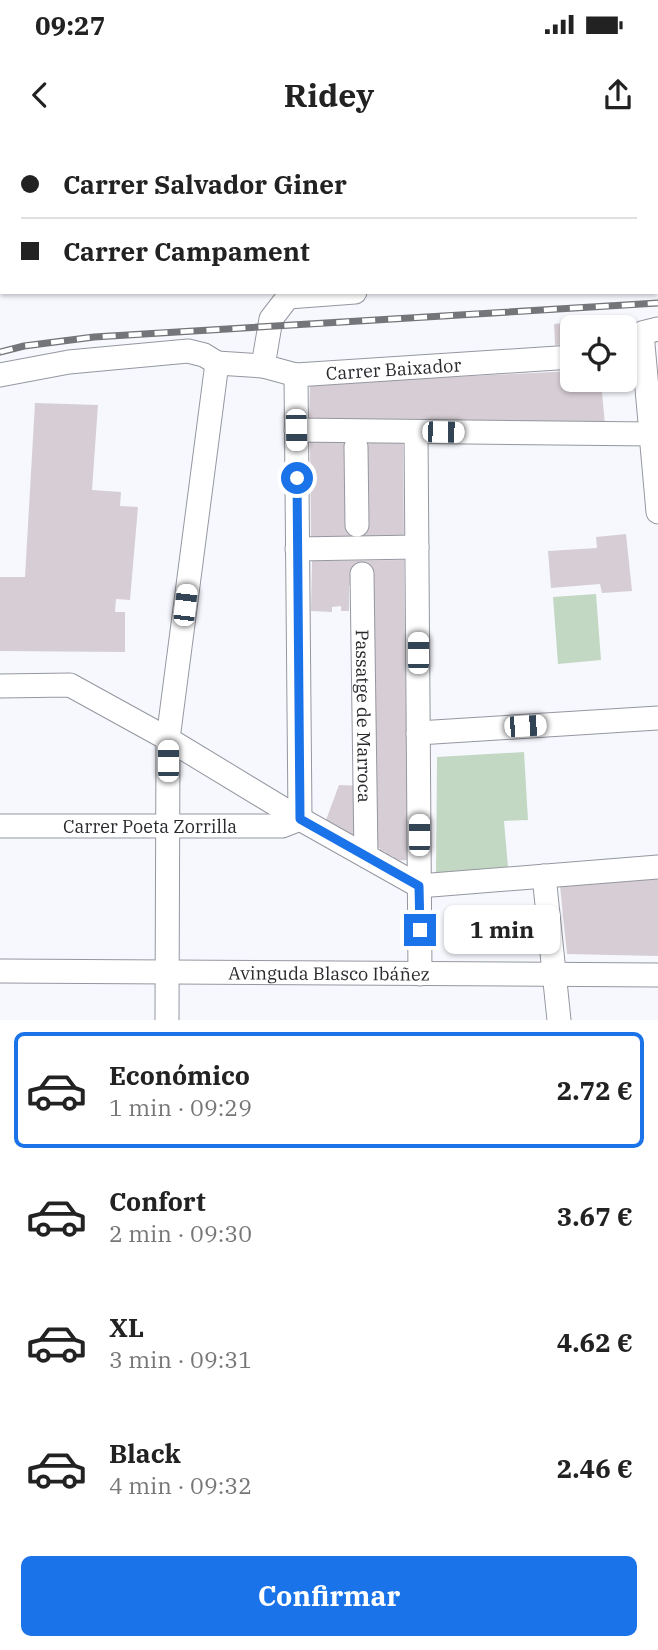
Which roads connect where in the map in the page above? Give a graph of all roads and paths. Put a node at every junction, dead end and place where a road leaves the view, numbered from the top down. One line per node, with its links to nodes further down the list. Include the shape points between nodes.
1 (310, 294): 2 (street)
2 (288, 295): 6 (street, via 271,319)
3 (642, 342): 11 (street)
4 (560, 358): 8 (street, Carrer Baixador)
5 (217, 363): 6 (street, Carrer Baixador); 7 (street, Carrer Baixador, via 188,351 69,362); 21 (street)
6 (263, 366): 8 (street, Carrer Baixador)
7 (0, 375)
8 (296, 375): 9 (street)
9 (296, 430): 12 (street); 16 (street)
10 (416, 432): 11 (street); 12 (street); 15 (street)
11 (651, 434): 13 (street)
12 (356, 438): 17 (street, Passatge de Marroca)
13 (658, 503): 14 (street)
14 (658, 512)
15 (417, 547): 17 (street); 20 (street)
16 (297, 549): 17 (street); 22 (street)
17 (359, 549): 25 (street, Passatge de Marroca)
18 (0, 686): 21 (street, via 70,685)
19 (658, 718): 20 (street)
20 (418, 733): 28 (street)
21 (168, 739): 22 (street); 24 (street)
22 (300, 819): 24 (street, Carrer Poeta Zorrilla, via 282,826); 25 (street)
23 (0, 826): 24 (street, Carrer Poeta Zorrilla)
24 (167, 827): 30 (street)
25 (366, 856): 28 (street)
26 (658, 867): 27 (street)
27 (544, 876): 28 (street); 31 (street)
28 (419, 886): 32 (street)
29 (0, 971): 30 (street, Avinguda Blasco Ibáñez)
30 (166, 972): 32 (street, Avinguda Blasco Ibáñez); 34 (street)
31 (555, 973): 32 (street, Avinguda Blasco Ibáñez); 33 (street, Avinguda Blasco Ibáñez); 35 (street)
32 (420, 974)
33 (658, 975)
34 (167, 1020)
35 (559, 1020)

